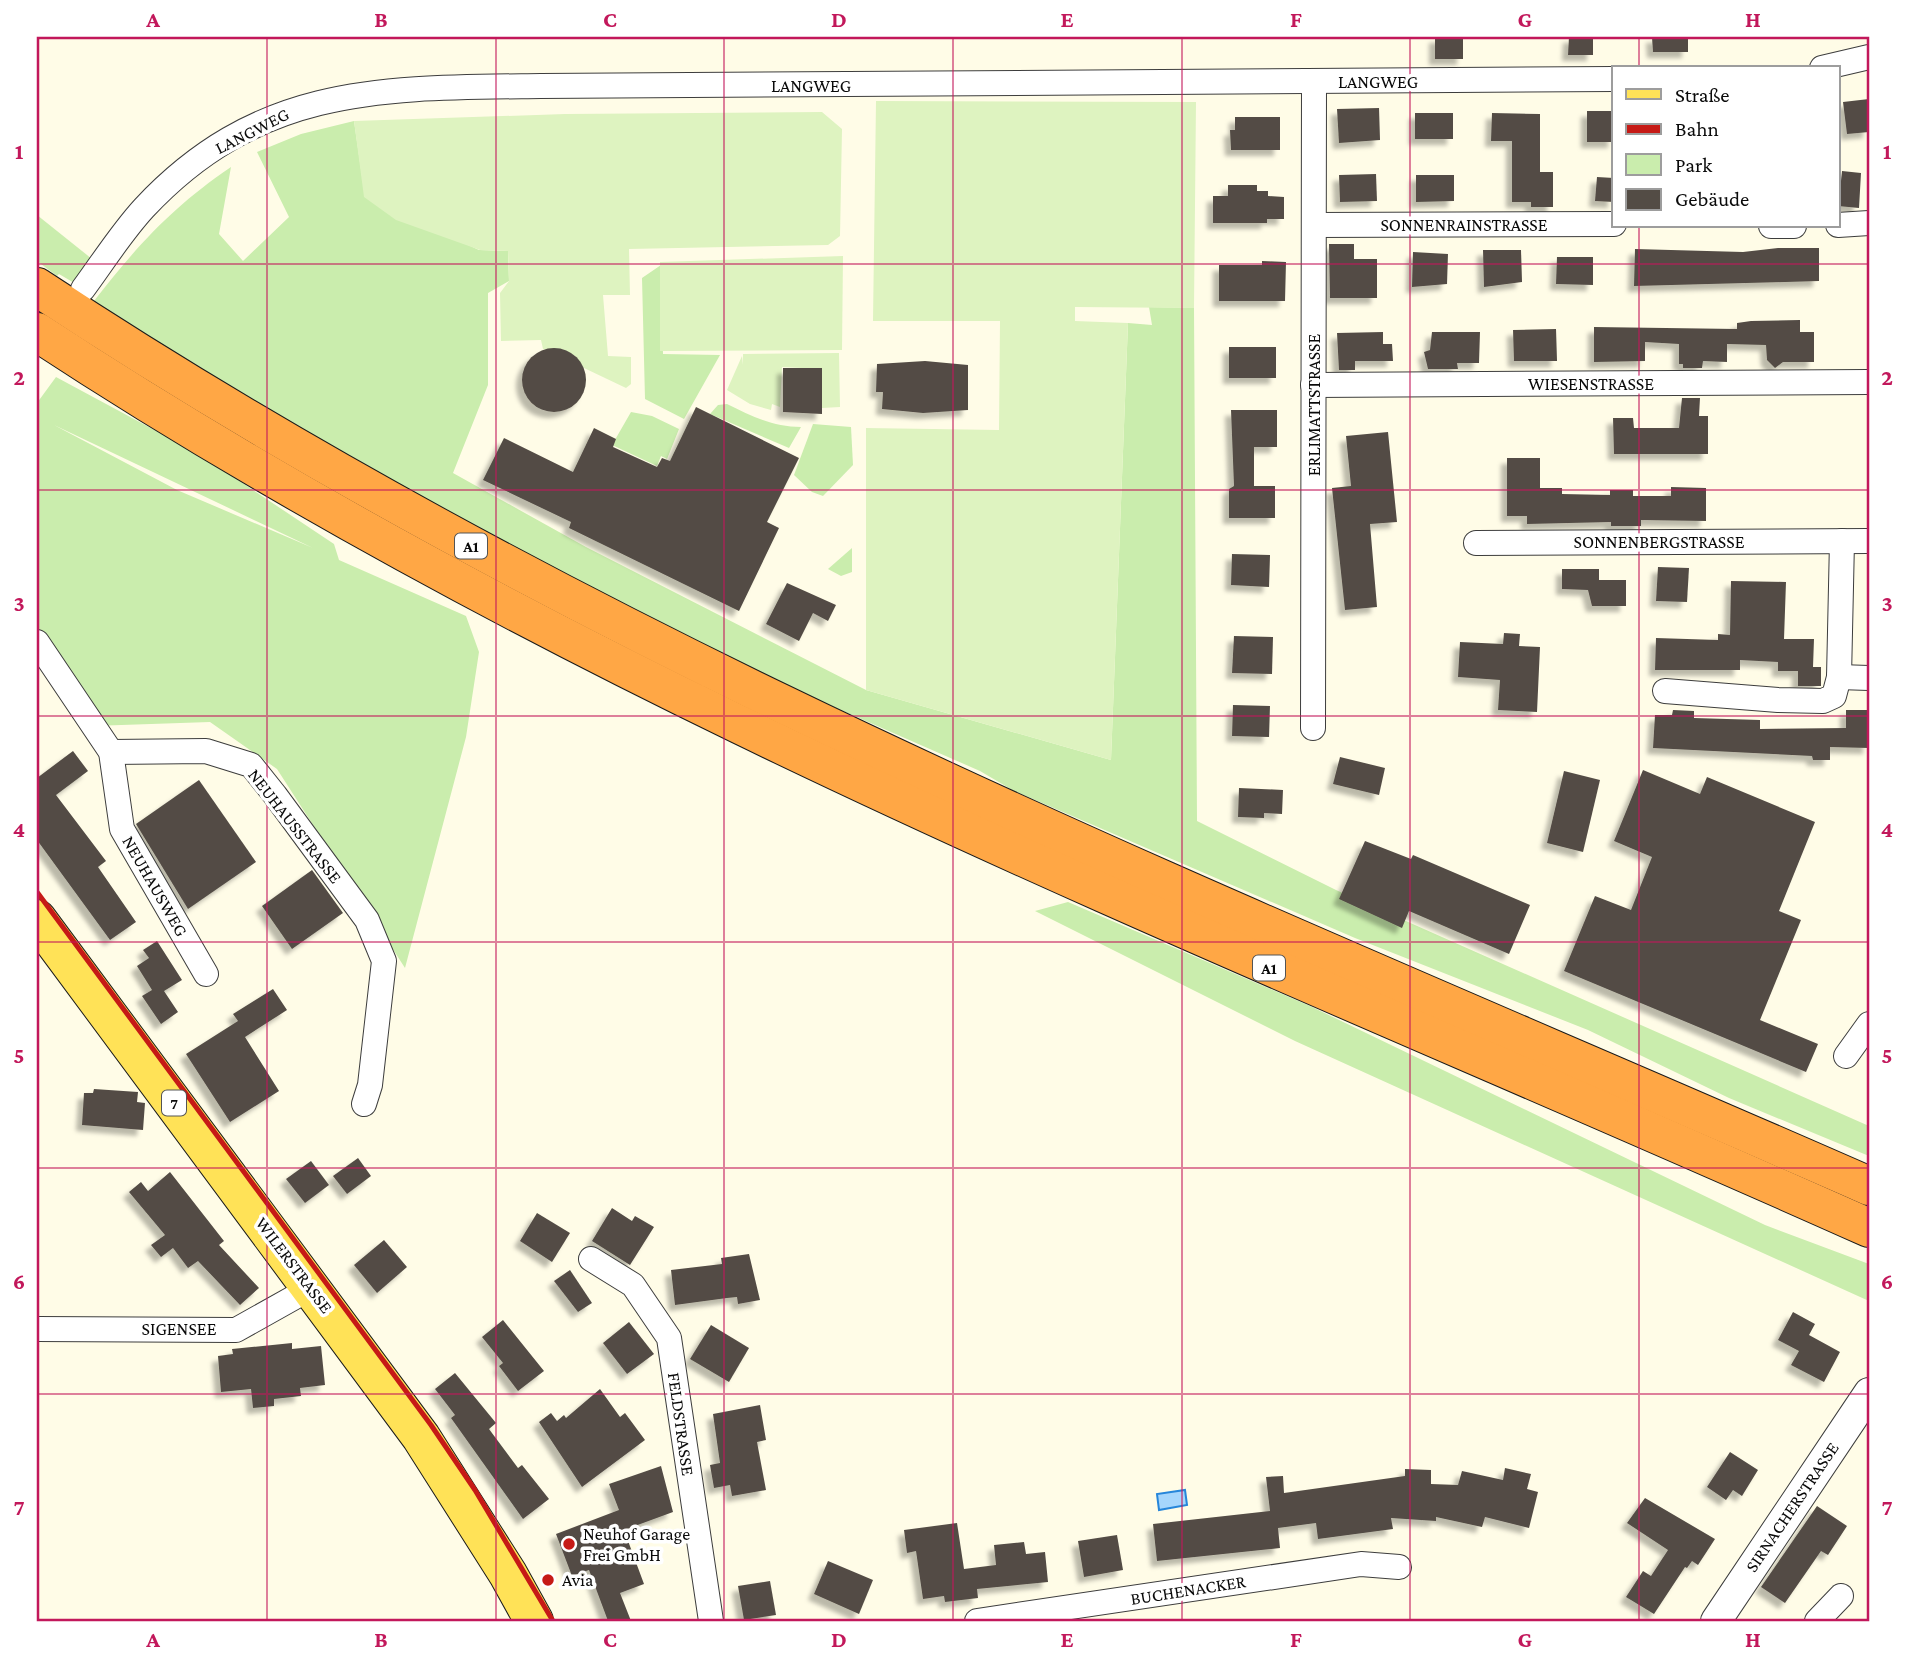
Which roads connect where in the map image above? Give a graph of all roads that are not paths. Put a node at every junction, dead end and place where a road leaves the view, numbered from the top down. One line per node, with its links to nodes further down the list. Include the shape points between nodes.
1 (1869, 57): 2 (street)
2 (1831, 66)
3 (1612, 79): 4 (street, LANGWEG)
4 (1314, 83): 7 (street, ERLIMATTSTRASSE); 10 (street, LANGWEG, via 411,88 344,96 265,121 188,167 144,208)
5 (1869, 223): 8 (street)
6 (1612, 224): 7 (street, SONNENRAINSTRASSE)
7 (1315, 225): 13 (street, ERLIMATTSTRASSE)
8 (1840, 225)
9 (37, 287): 28 (highway, A1, via 217,402 359,485 720,674 1061,834)
10 (83, 289)
11 (37, 332): 29 (highway, A1, via 182,425 361,530 740,727 1149,915)
12 (1869, 383): 13 (street, WIESENSTRASSE)
13 (1314, 385): 21 (street, ERLIMATTSTRASSE)
14 (1842, 541): 15 (street, SONNENBERGSTRASSE); 16 (street, SONNENBERGSTRASSE); 18 (street)
15 (1869, 541)
16 (1476, 543)
17 (37, 642): 22 (street)
18 (1839, 677): 19 (street); 20 (street, via 1834,696 1823,701)
19 (1869, 678)
20 (1665, 691)
21 (1313, 728)
22 (110, 752): 24 (street, NEUHAUSWEG, via 122,830); 27 (street, NEUHAUSSTRASSE, via 206,751 251,765 367,920 384,961)
23 (37, 919): 31 (main road, WILERSTRASSE / 7)
24 (206, 974)
25 (1869, 1024): 26 (street)
26 (1846, 1056)
27 (364, 1104)
28 (1869, 1186)
29 (1869, 1228)
30 (592, 1259): 37 (street, FELDSTRASSE, via 634,1284 669,1338)
31 (311, 1288): 32 (street, SIGENSEE, via 236,1330); 36 (main road, WILERSTRASSE / 7, via 421,1437)
32 (37, 1329)
33 (1869, 1393): 39 (street, SIRNACHERSTRASSE)
34 (1399, 1567): 38 (street, BUCHENACKER, via 1361,1564)
35 (1841, 1595): 40 (street)
36 (534, 1621)
37 (711, 1621)
38 (977, 1621)
39 (1716, 1621)
40 (1817, 1621)

